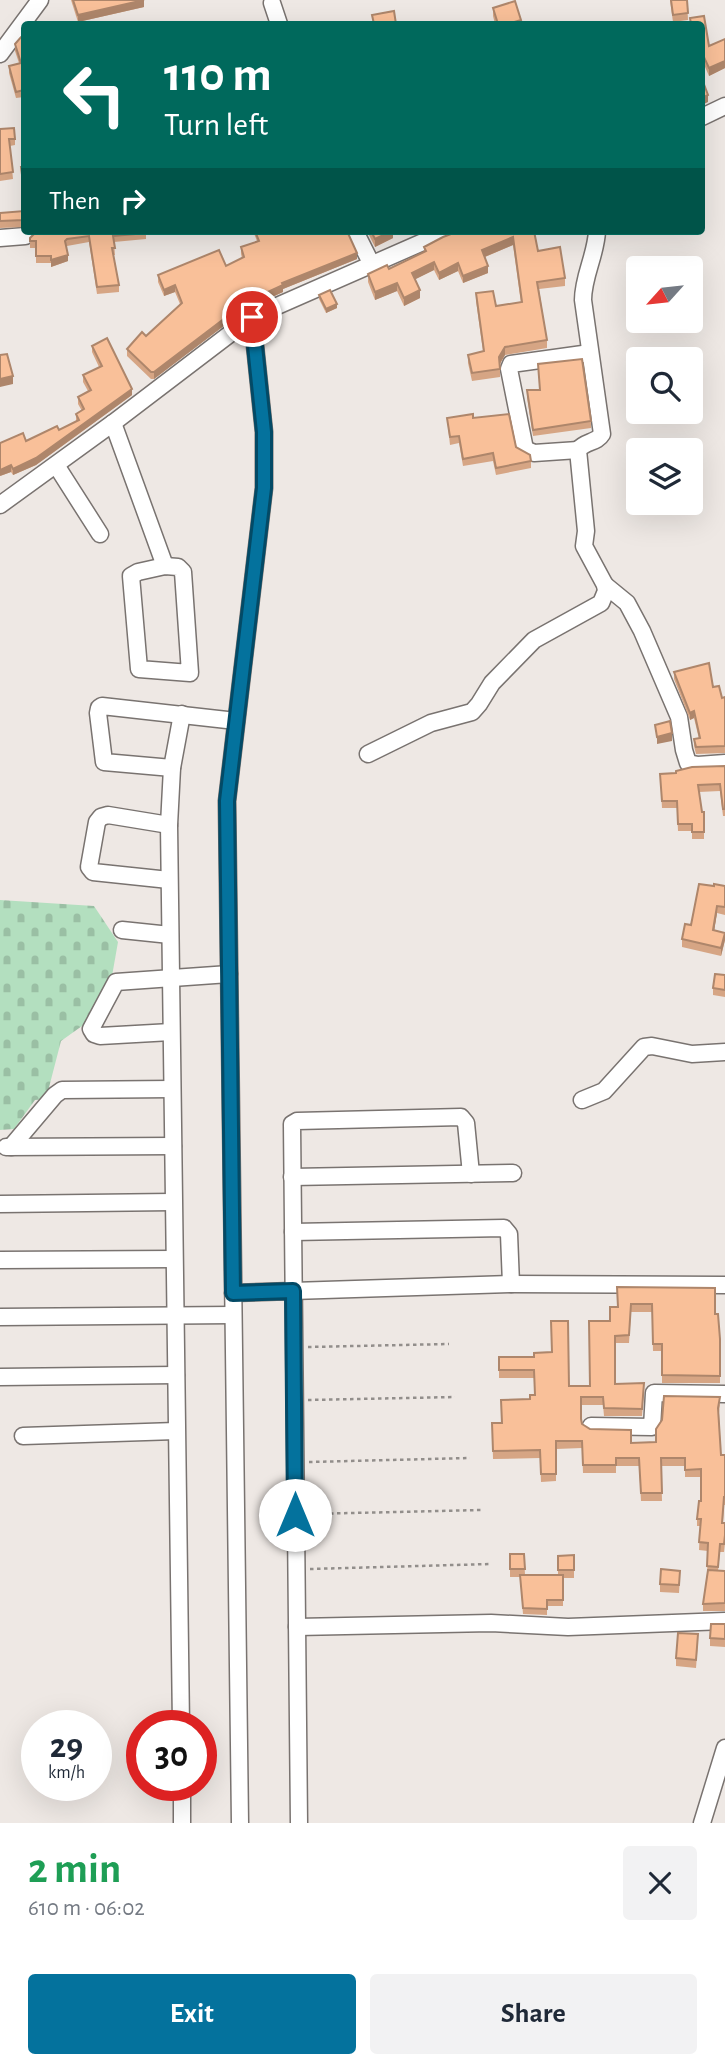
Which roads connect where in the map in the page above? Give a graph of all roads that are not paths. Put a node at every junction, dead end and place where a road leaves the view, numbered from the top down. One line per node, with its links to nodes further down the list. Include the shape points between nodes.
1 (40, 0): 3 (street)
2 (272, 3): 4 (street)
3 (24, 21)
4 (278, 21)
5 (21, 26): 6 (street)
6 (0, 54)
7 (725, 106): 8 (street)
8 (705, 116)
9 (357, 235): 14 (street)
10 (439, 235): 14 (street)
11 (597, 235): 16 (street, via 583,291)
12 (25, 236): 13 (street)
13 (0, 238)
14 (372, 265): 15 (street)
15 (252, 317): 17 (street); 25 (street, via 264,432 264,488)
16 (590, 354): 18 (street, via 602,434); 18 (street, via 523,361 509,369 525,449 534,453)
17 (113, 423): 19 (street); 22 (street)
18 (578, 450): 23 (street, via 584,546)
19 (56, 465): 20 (street); 21 (street)
20 (0, 505)
21 (100, 534)
22 (165, 566): 22 (street, via 131,576 139,669 190,673 183,572)
23 (605, 585): 26 (street, via 601,603 534,639 492,683 472,712 431,723); 27 (street, via 627,604 642,631 679,717 688,763)
24 (181, 714): 25 (street); 28 (street); 28 (street, via 102,706 97,713 104,762)
25 (236, 721): 33 (street, via 227,801)
26 (368, 754)
27 (725, 763)
28 (172, 768): 29 (street)
29 (169, 825): 30 (street); 30 (street, via 101,817 89,867 93,872)
30 (169, 880): 32 (street)
31 (122, 930): 32 (street)
32 (170, 935): 34 (street)
33 (229, 974): 34 (street); 52 (street)
34 (171, 978): 35 (street); 35 (street, via 116,982 91,1028 100,1036)
35 (171, 1032): 37 (street)
36 (725, 1052): 38 (street, via 692,1054 644,1047 604,1091)
37 (172, 1089): 39 (street); 40 (street, via 62,1090)
38 (582, 1100)
39 (173, 1146): 40 (street); 44 (street)
40 (5, 1147)
41 (513, 1173): 42 (street)
42 (471, 1174): 43 (street); 43 (street, via 465,1120 447,1118 295,1121)
43 (292, 1177): 46 (street)
44 (173, 1202): 45 (street); 47 (street)
45 (0, 1204)
46 (293, 1232): 49 (street, via 504,1228 509,1234); 51 (street)
47 (174, 1259): 48 (street); 54 (street)
48 (0, 1260)
49 (511, 1284): 50 (street); 51 (street)
50 (725, 1285)
51 (293, 1291): 52 (street); 63 (street)
52 (233, 1293): 53 (street)
53 (233, 1315): 54 (street); 68 (street)
54 (175, 1316): 55 (street); 56 (street)
55 (0, 1317)
56 (176, 1375): 57 (street); 60 (street)
57 (0, 1377)
58 (725, 1394): 59 (street, via 654,1393 652,1427)
59 (592, 1426)
60 (176, 1431): 61 (street); 64 (street)
61 (23, 1436)
62 (725, 1621): 63 (street, via 568,1627 491,1623)
63 (297, 1627): 69 (street)
64 (181, 1710)
65 (725, 1748): 70 (street)
66 (181, 1801): 67 (street)
67 (182, 1823)
68 (240, 1823)
69 (299, 1823)
70 (702, 1823)

